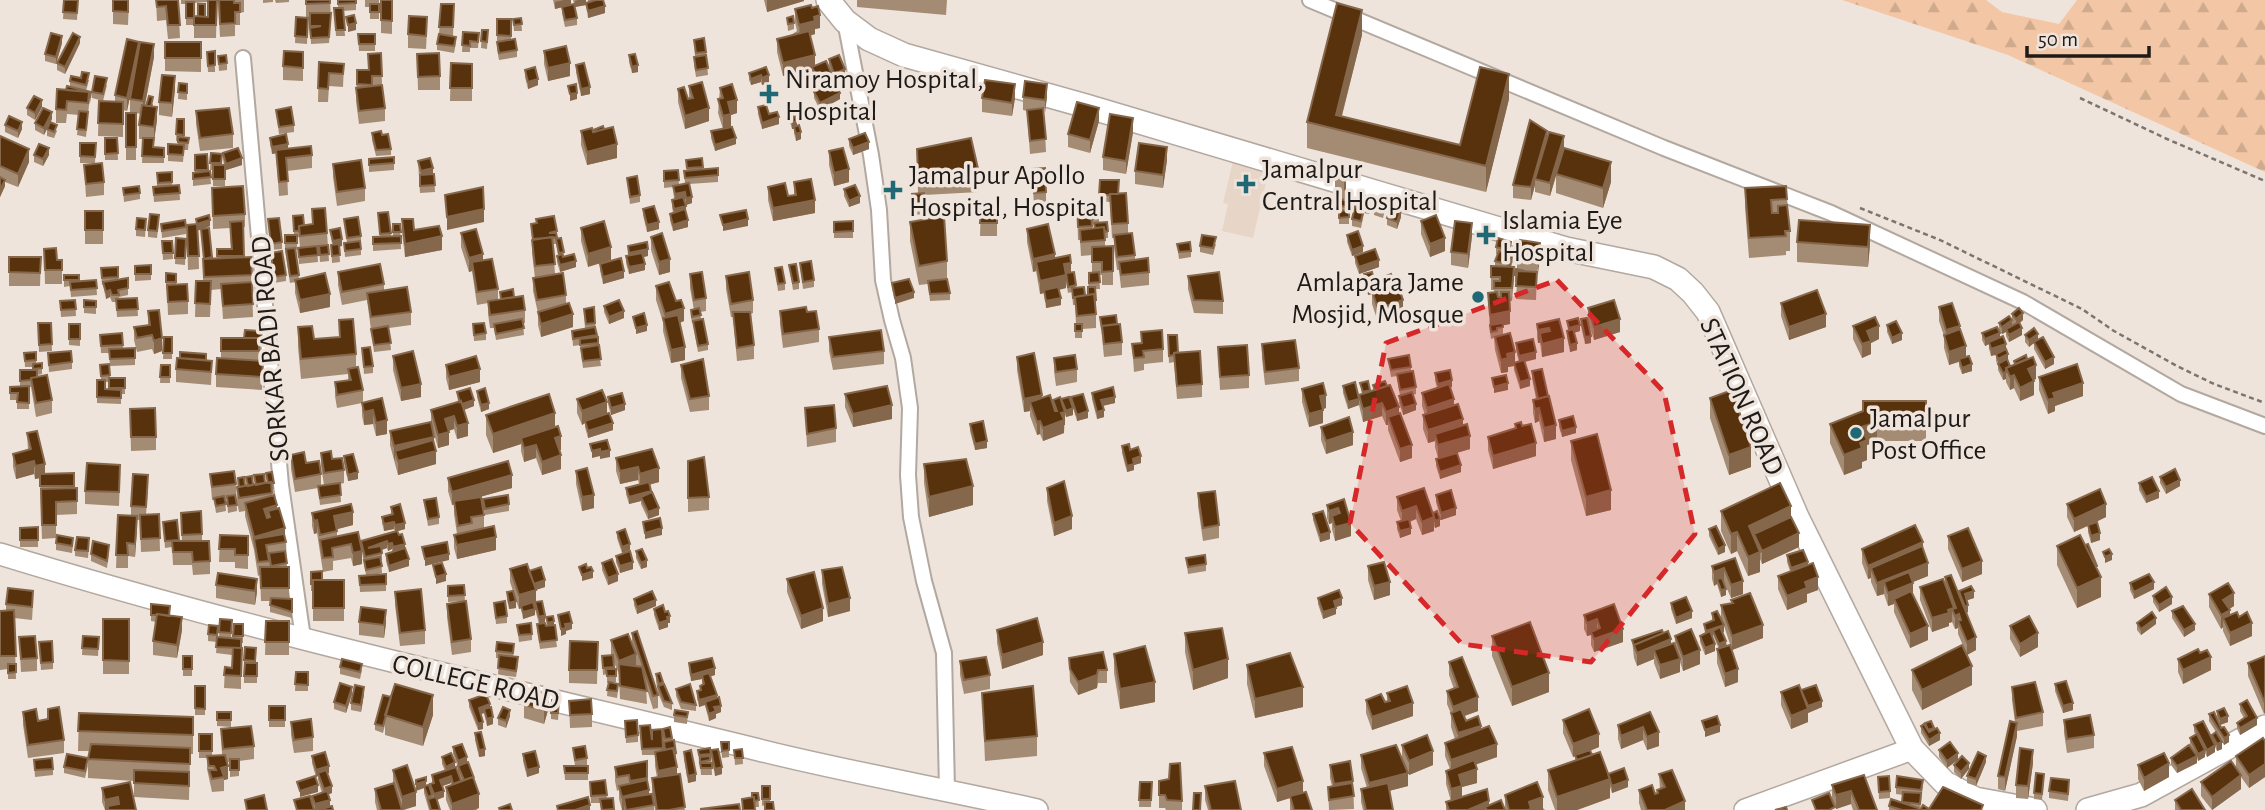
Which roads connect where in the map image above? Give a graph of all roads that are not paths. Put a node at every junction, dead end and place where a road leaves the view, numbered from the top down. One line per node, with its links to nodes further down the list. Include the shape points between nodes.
1 (828, 0): 3 (main road, STATION ROAD)
2 (1310, 0): 5 (street, via 1831,213 2023,302 2181,394)
3 (845, 21): 9 (main road, STATION ROAD, via 904,55 1566,249 1654,267 1678,279 1708,312 1797,517); 10 (street, via 871,155 883,280 907,383 911,517 944,653)
4 (243, 58): 7 (street, SORKAR BADI ROAD, via 281,485)
5 (2265, 426)
6 (0, 554): 7 (main road, COLLEGE ROAD)
7 (303, 638): 10 (main road, COLLEGE ROAD, via 760,751)
8 (2265, 727): 12 (main road)
9 (1912, 749): 14 (main road); 15 (main road, STATION ROAD, via 1945,783 1975,799)
10 (947, 790): 11 (main road, COLLEGE ROAD)
11 (981, 803): 13 (main road, COLLEGE ROAD)
12 (2124, 805): 16 (main road)
13 (1037, 810)
14 (1745, 810)
15 (2035, 810)
16 (2088, 810)

